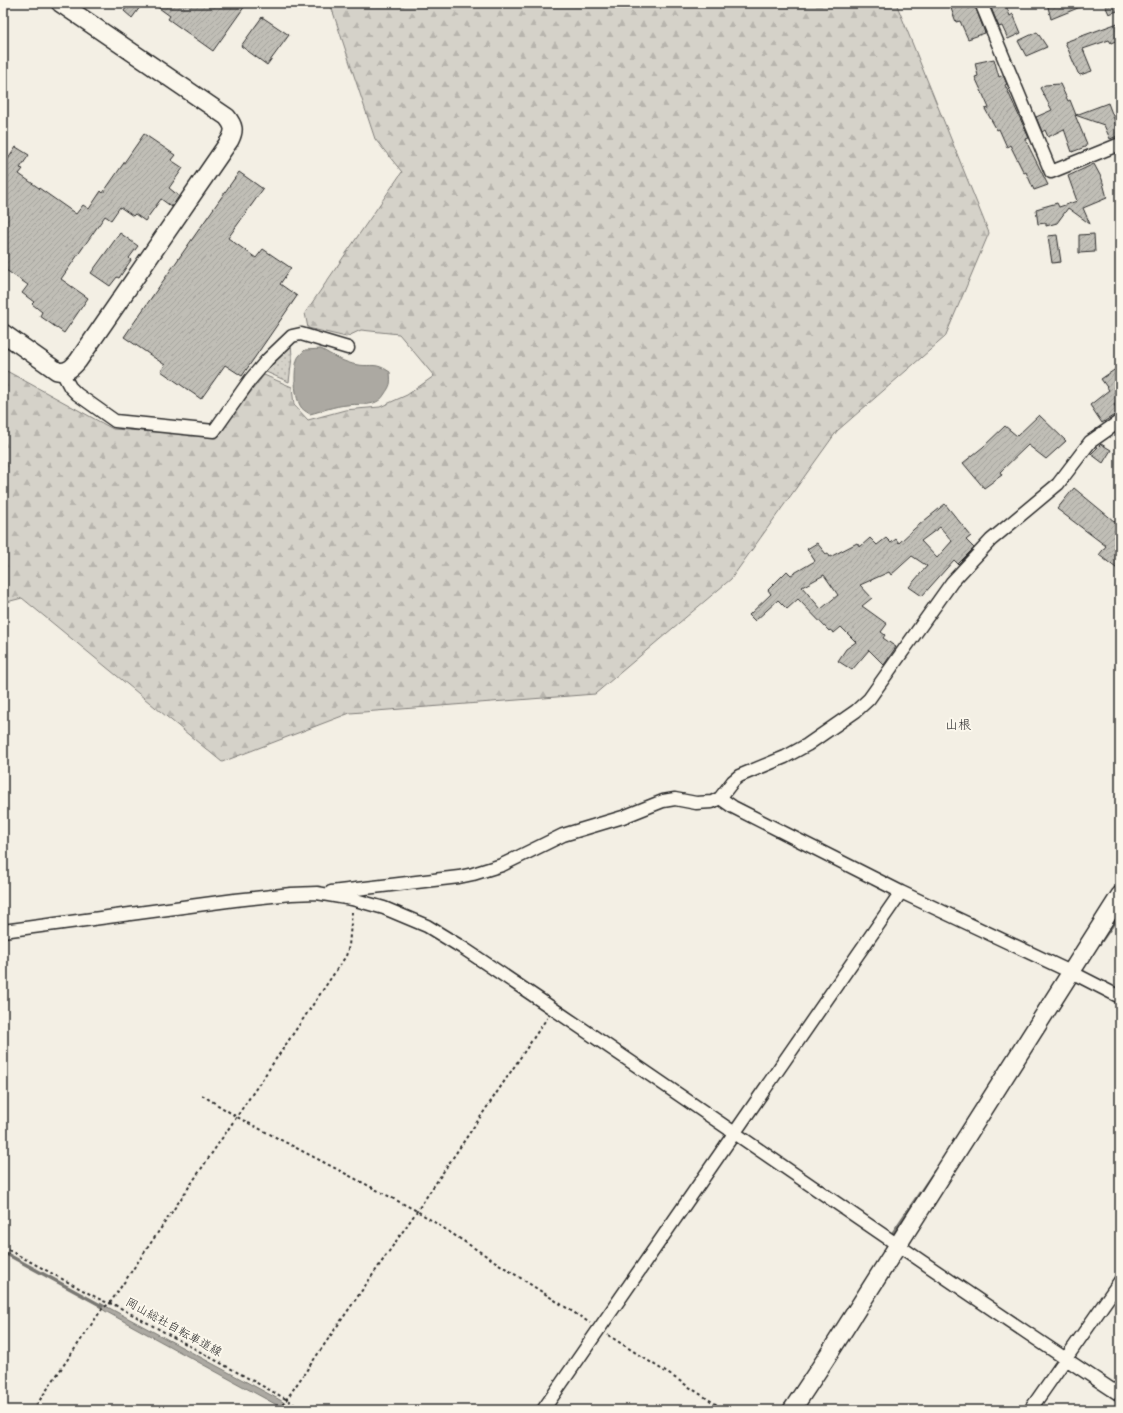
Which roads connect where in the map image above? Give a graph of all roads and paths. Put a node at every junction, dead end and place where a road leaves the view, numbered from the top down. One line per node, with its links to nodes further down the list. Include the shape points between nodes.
1 (60, 3): 6 (street, via 226,118 233,124 234,132 78,360 70,370)
2 (981, 3): 3 (street, via 1051,172)
3 (1120, 144)
4 (3, 333): 6 (street)
5 (348, 348): 6 (street, via 301,334 292,336 250,380 214,430 115,421 77,394)
6 (62, 372)
7 (1120, 421): 8 (street, via 1090,442 1058,484 992,540 952,582 869,699 807,745 739,776)
8 (720, 798): 9 (street); 10 (street, via 712,802 696,803 675,799 663,801 623,817 563,835 502,864 474,874)
9 (901, 892): 14 (street); 19 (street)
10 (317, 893): 12 (street); 13 (street, via 235,900)
11 (1120, 895): 14 (street)
12 (352, 900): 16 (street, via 384,908 427,926); 18 (path, via 350,946 346,956)
13 (3, 931)
14 (1077, 975): 15 (street); 21 (street)
15 (1120, 997)
16 (553, 1009): 19 (street); 20 (path)
17 (202, 1095): 18 (path)
18 (237, 1116): 20 (path); 24 (path)
19 (735, 1133): 21 (street); 25 (street)
20 (417, 1211): 25 (path); 28 (path)
21 (898, 1245): 26 (street); 34 (street)
22 (3, 1247): 24 (path)
23 (1120, 1281): 26 (street)
24 (109, 1303): 28 (path, 岡山総社自転車道線); 30 (path, 岡山総社自転車道線, via 102,1309)
25 (600, 1330): 32 (street); 33 (path)
26 (1066, 1359): 27 (street); 35 (street)
27 (1120, 1395)
28 (285, 1400): 29 (path); 31 (path, 岡山総社自転車道線)
29 (279, 1409)
30 (33, 1410)
31 (302, 1410)
32 (543, 1410)
33 (725, 1410)
34 (792, 1410)
35 (1030, 1410)

